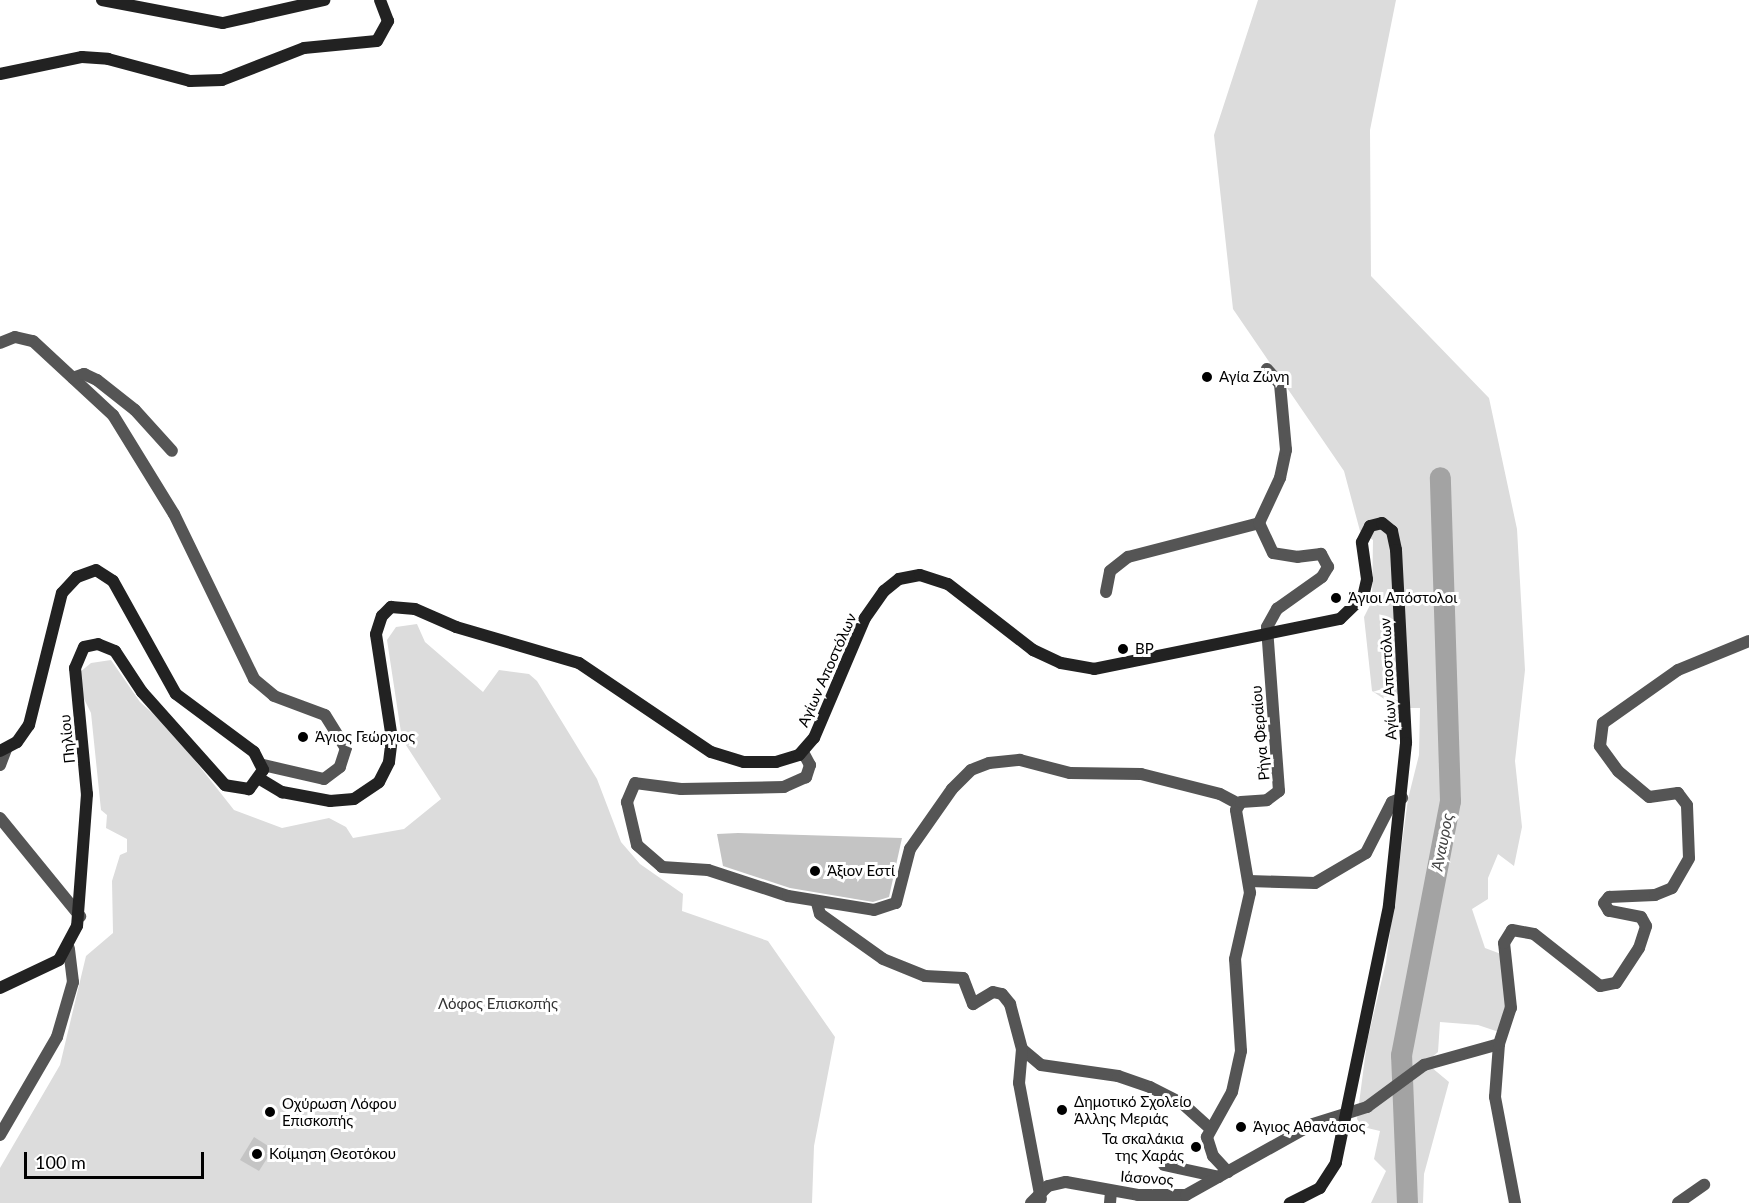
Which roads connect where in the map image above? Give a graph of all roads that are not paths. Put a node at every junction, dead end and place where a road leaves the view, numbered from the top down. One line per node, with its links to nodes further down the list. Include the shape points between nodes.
1 (102, 0): 2 (main road, via 224,23)
2 (324, 0)
3 (380, 0): 4 (main road, via 388,21 377,40 304,48 222,80 190,81 108,59 82,57)
4 (0, 74)
5 (0, 343): 7 (street, via 15,337 33,341)
6 (1267, 369): 9 (street, via 1280,384 1286,450 1280,478)
7 (73, 378): 8 (street, via 84,374 97,380 135,410); 16 (street, via 113,415 136,447 254,679 274,696 319,711 336,727 346,748 340,767 324,778)
8 (172, 451)
9 (1259, 523): 10 (street, via 1128,557 1110,571); 11 (street, via 1273,553 1298,557 1316,553 1328,562 1322,577 1277,609)
10 (1106, 592)
11 (1266, 634): 14 (main road, Αγίων Αποστόλων, via 1087,669 1052,659 1016,637 952,585 927,576 906,577 884,591 865,618 819,728); 18 (main road, Αγίων Αποστόλων, via 1329,623 1354,609 1367,586 1364,534 1377,523 1389,528 1396,550 1406,717); 19 (street, Ρήγα Φεραίου, via 1279,791 1271,799)
12 (1749, 641): 26 (street, via 1678,670 1603,723 1600,746 1618,771 1649,797 1678,793 1687,801 1689,858 1672,888 1655,895 1605,900 1606,910 1635,914 1646,926 1639,948 1610,987 1595,982 1534,934 1512,930 1504,943 1511,1008)
13 (3, 750): 15 (street); 16 (main road, via 29,725 62,593 77,576 96,570 112,581 176,694 250,749)
14 (803, 752): 17 (main road, via 776,762 721,756 678,732 579,663 396,606 384,612 376,627 392,744 379,782 354,799 330,801 282,792); 22 (street, via 810,765 806,777 784,787 681,789 635,783 628,794 628,819 637,845 657,866 708,870)
15 (0, 765)
16 (263, 765): 17 (main road)
17 (260, 779): 23 (main road, Πηλίου, via 241,791 220,780 142,692 115,651 94,643 81,649 75,676 87,818)
18 (1402, 798): 21 (street, via 1392,802 1366,853 1315,883); 28 (main road, Αγίων Αποστόλων, via 1385,929)
19 (1239, 804): 21 (street, via 1236,813); 22 (street, via 1220,794 1141,774 1078,774 1027,761 989,763 971,770 952,789 910,849 893,906 874,910)
20 (0, 818): 23 (street)
21 (1249, 881): 29 (street, via 1250,900 1235,959 1240,1063 1232,1092)
22 (817, 903): 27 (street, via 820,914 883,960 925,976 963,978 973,1004 993,992 1002,994 1010,1004)
23 (80, 916): 24 (main road, Πηλίου)
24 (69, 948): 25 (main road, via 50,966); 30 (street, via 73,982 57,1037)
25 (0, 988)
26 (1499, 1044): 28 (street, Ιάσονος, via 1437,1061); 38 (street, via 1495,1097)
27 (1022, 1049): 29 (street, via 1049,1068 1118,1076 1150,1087 1183,1104); 35 (street, via 1019,1083)
28 (1346, 1116): 32 (street, Ιάσονος, via 1313,1124); 37 (main road, via 1329,1177 1316,1191)
29 (1210, 1128): 32 (street, via 1209,1147)
30 (0, 1136)
31 (1164, 1165): 32 (street)
32 (1223, 1174): 34 (street, Ιάσονος, via 1178,1196)
33 (1704, 1185): 39 (street)
34 (1111, 1197): 35 (street, Ιάσονος, via 1066,1182)
35 (1040, 1198): 36 (street, Ιάσονος)
36 (1031, 1203)
37 (1290, 1203)
38 (1515, 1203)
39 (1678, 1203)

